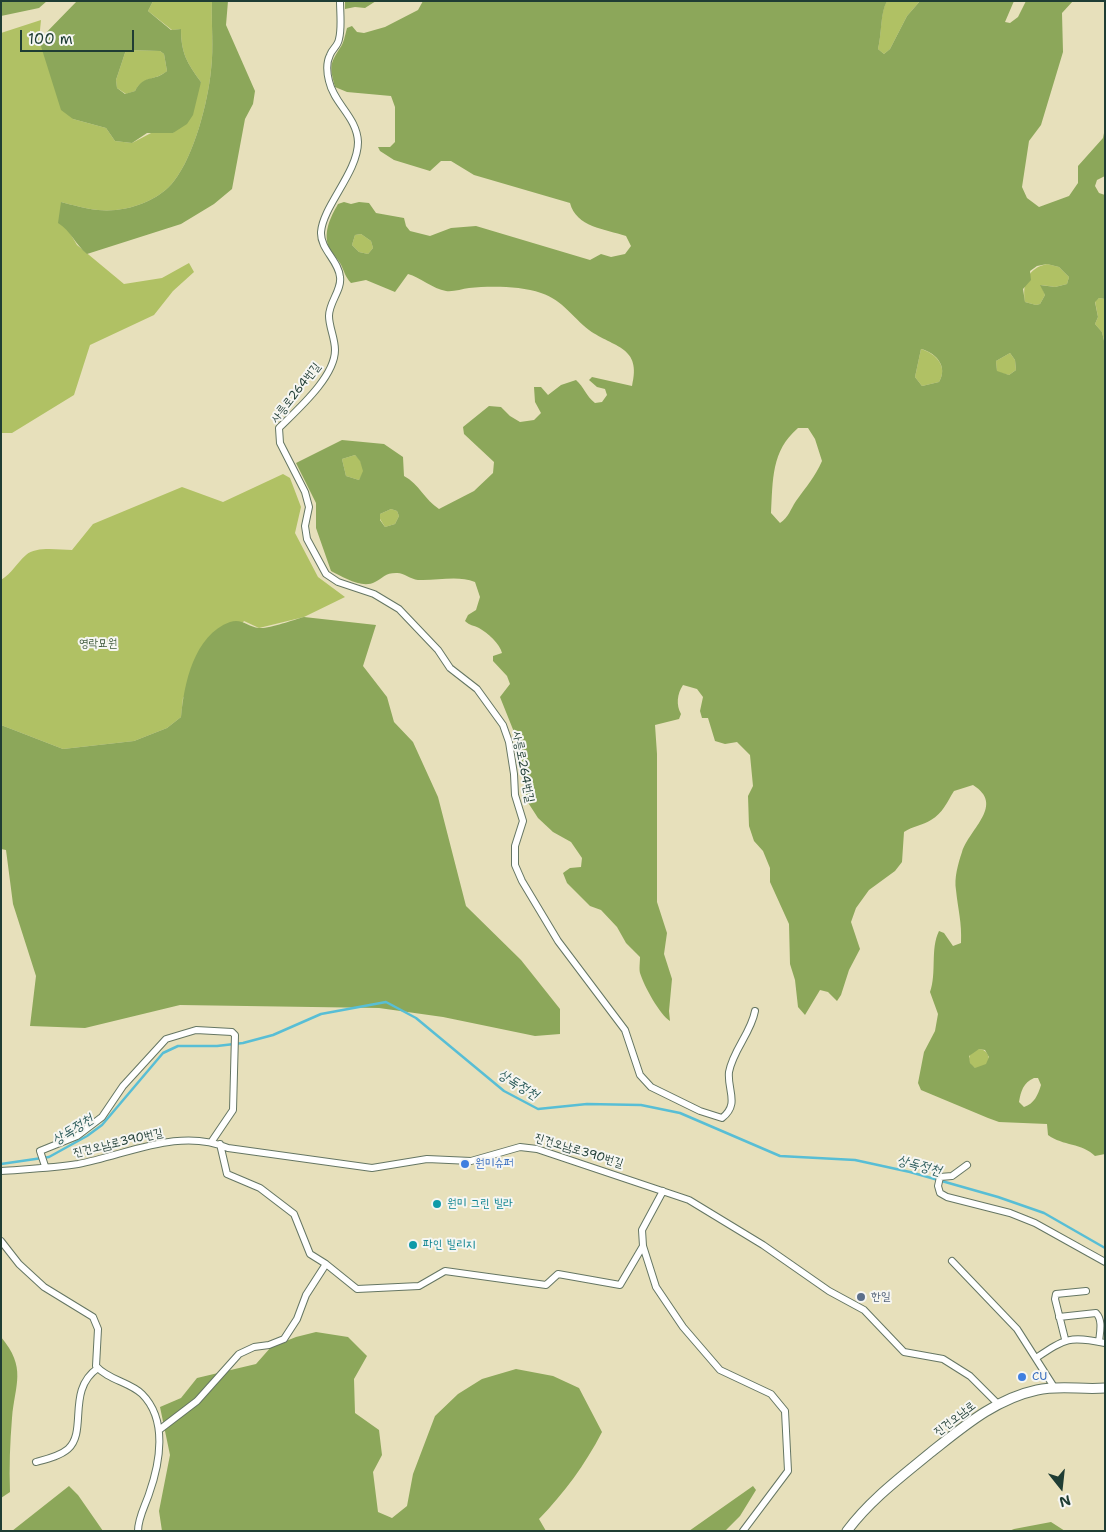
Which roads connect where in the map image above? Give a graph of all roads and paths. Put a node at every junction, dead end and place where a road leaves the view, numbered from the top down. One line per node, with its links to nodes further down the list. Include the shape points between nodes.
1 (340, 1): 2 (street, 사릉로264번길, via 340,37 327,68 332,90 356,129 358,144 321,233 323,244 341,279 329,317 335,351 332,364 312,395 279,428 280,443 305,492 309,507 305,526 307,540 326,574 338,582 374,594 399,609 438,650 450,668 477,689 503,725 514,774 515,795 523,821 515,846 515,865 558,941 625,1030 640,1075 651,1087 722,1118 733,1101 730,1070)
2 (755, 1011)
3 (212, 1141): 4 (street, 진건오남로390번길); 6 (street, 진건오남로390번길, via 166,1143 80,1163); 6 (street, via 232,1110 235,1035 232,1032 196,1030 166,1039 123,1086 102,1116 77,1136 40,1151)
4 (220, 1144): 8 (street, 진건오남로390번길, via 372,1168 427,1159 471,1161 520,1147 559,1155); 13 (street, via 227,1174 260,1188 294,1214 310,1254)
5 (967, 1164): 12 (street, via 958,1174 938,1181 938,1191 942,1195 1035,1223)
6 (44, 1165): 7 (street, 진건오남로390번길)
7 (1, 1171)
8 (662, 1191): 10 (street, via 642,1230); 22 (street, 진건오남로390번길, via 713,1213 799,1272 864,1310 904,1352 943,1359 970,1376)
9 (1, 1241): 19 (street, via 19,1264 44,1287 96,1320)
10 (643, 1246): 13 (street, via 620,1285 558,1274 546,1285 445,1271 418,1286 357,1289); 26 (street, via 656,1287 689,1334 720,1370 771,1394 785,1410 788,1471)
11 (952, 1261): 18 (street, via 1017,1329)
12 (1105, 1262)
13 (326, 1264): 23 (street, via 284,1339 239,1354 197,1401)
14 (1086, 1291): 15 (street, via 1056,1294)
15 (1060, 1317): 16 (street); 17 (street, via 1096,1313)
16 (1065, 1339): 17 (street); 18 (street)
17 (1102, 1342)
18 (1036, 1358): 20 (street)
19 (98, 1368): 23 (street, via 144,1396); 24 (street, via 81,1388 73,1443 61,1454)
20 (1054, 1387): 21 (main road, 진건오남로); 22 (main road, 진건오남로, via 1017,1395)
21 (1105, 1388)
22 (998, 1404): 27 (main road, 진건오남로, via 902,1475)
23 (159, 1430): 25 (street, via 155,1475)
24 (36, 1462)
25 (138, 1531)
26 (743, 1531)
27 (847, 1531)

